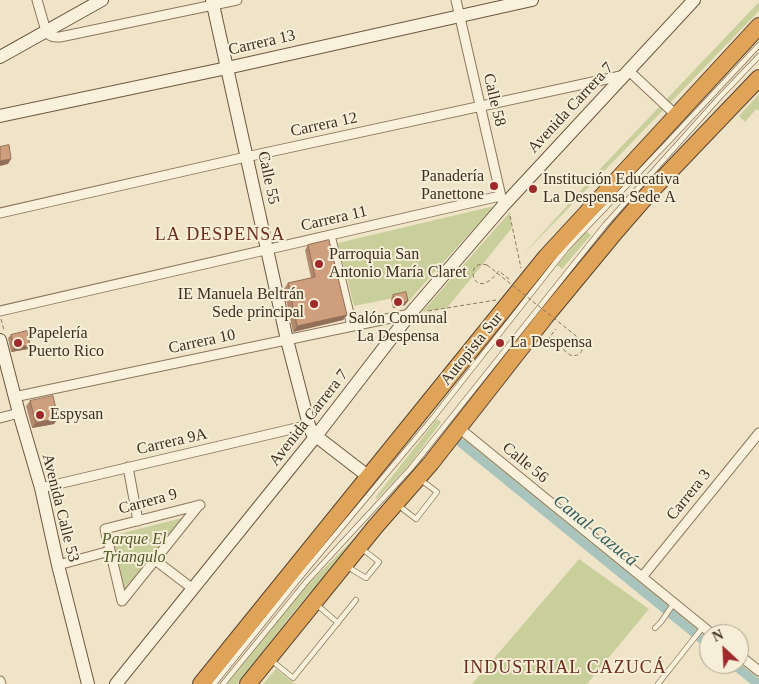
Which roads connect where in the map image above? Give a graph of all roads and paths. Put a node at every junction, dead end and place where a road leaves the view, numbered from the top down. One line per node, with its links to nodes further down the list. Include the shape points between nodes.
1 (37, 0): 10 (street)
2 (102, 0): 10 (street)
3 (236, 0): 7 (street)
4 (456, 0): 8 (street, Calle 58)
5 (532, 0): 8 (street, Carrera 13)
6 (694, 0): 15 (street, Avenida Carrera 7)
7 (212, 3): 10 (street, via 60,37 52,37); 14 (street, Calle 55)
8 (460, 16): 14 (street, Carrera 13); 17 (street, Calle 58)
9 (759, 26): 18 (highway, Autopista Sur)
10 (46, 31): 13 (street)
11 (759, 45): 64 (lane, via 566,249 433,418)
12 (759, 56): 65 (lane, via 610,218 407,474 307,582)
13 (0, 57)
14 (227, 68): 19 (street, Carrera 13); 20 (street, Calle 55)
15 (627, 73): 17 (street, Carrera 12); 18 (street); 21 (street, Avenida Carrera 7)
16 (759, 78): 35 (highway, via 617,230)
17 (480, 106): 20 (street, Carrera 12); 21 (street, Calle 58)
18 (676, 115): 25 (highway, Autopista Sur, via 546,256)
19 (0, 116)
20 (246, 157): 22 (street, Carrera 12); 24 (street, Calle 55)
21 (503, 201): 23 (street, Carrera 11); 25 (path); 27 (street, Avenida Carrera 7)
22 (0, 213)
23 (330, 235): 24 (street, Carrera 11); 28 (street)
24 (267, 250): 26 (street, Carrera 11); 31 (street, Calle 55)
25 (520, 290): 27 (path); 29 (path, bridge, via 499,271 494,276 490,281 477,282 472,274 474,268 478,264 487,265 494,271 502,277 517,289 542,308 580,339 583,345 580,354 570,355 549,338); 39 (highway, Autopista Sur)
26 (0, 311)
27 (410, 314): 28 (street, Carrera 10); 36 (street, Avenida Carrera 7)
28 (352, 326): 31 (street, Carrera 10)
29 (556, 328)
30 (0, 340): 32 (street, Avenida Calle 53)
31 (287, 340): 32 (street, Carrera 10); 36 (street, Calle 55)
32 (14, 396): 33 (street, Avenida Calle 53)
33 (19, 413): 34 (street); 41 (street, Avenida Calle 53)
34 (0, 418)
35 (458, 428): 40 (highway); 49 (street, Calle 56)
36 (312, 431): 38 (street, Carrera 9A); 39 (street); 50 (street, Avenida Carrera 7)
37 (759, 433): 49 (street, Carrera 3)
38 (128, 467): 41 (street, Carrera 9A); 43 (street)
39 (369, 476): 63 (highway, Autopista Sur)
40 (418, 478): 42 (highway); 42 (lane, via 437,492 416,519)
41 (41, 488): 48 (street, Avenida Calle 53)
42 (396, 504): 44 (highway)
43 (138, 520): 45 (street, Carrera 9, via 105,529); 46 (street, Carrera 9, via 200,505)
44 (359, 546): 47 (highway); 47 (lane, via 379,562 366,578)
45 (110, 552): 46 (street, via 122,601); 48 (street)
46 (155, 560): 50 (street)
47 (345, 565): 52 (highway)
48 (58, 566): 61 (street, Avenida Calle 53)
49 (642, 577): 53 (street, Calle 56)
50 (193, 589): 62 (street, Avenida Carrera 7)
51 (356, 600): 54 (lane)
52 (314, 603): 54 (lane); 58 (highway)
53 (673, 605): 55 (street, Calle 56); 56 (lane)
54 (338, 623): 58 (lane, via 293,678)
55 (699, 627)
56 (655, 628)
57 (699, 633): 67 (lane)
58 (269, 658): 66 (highway)
59 (749, 663): 60 (street)
60 (759, 671)
61 (88, 684)
62 (116, 684)
63 (201, 684)
64 (214, 684)
65 (223, 684)
66 (248, 684)
67 (658, 684)

